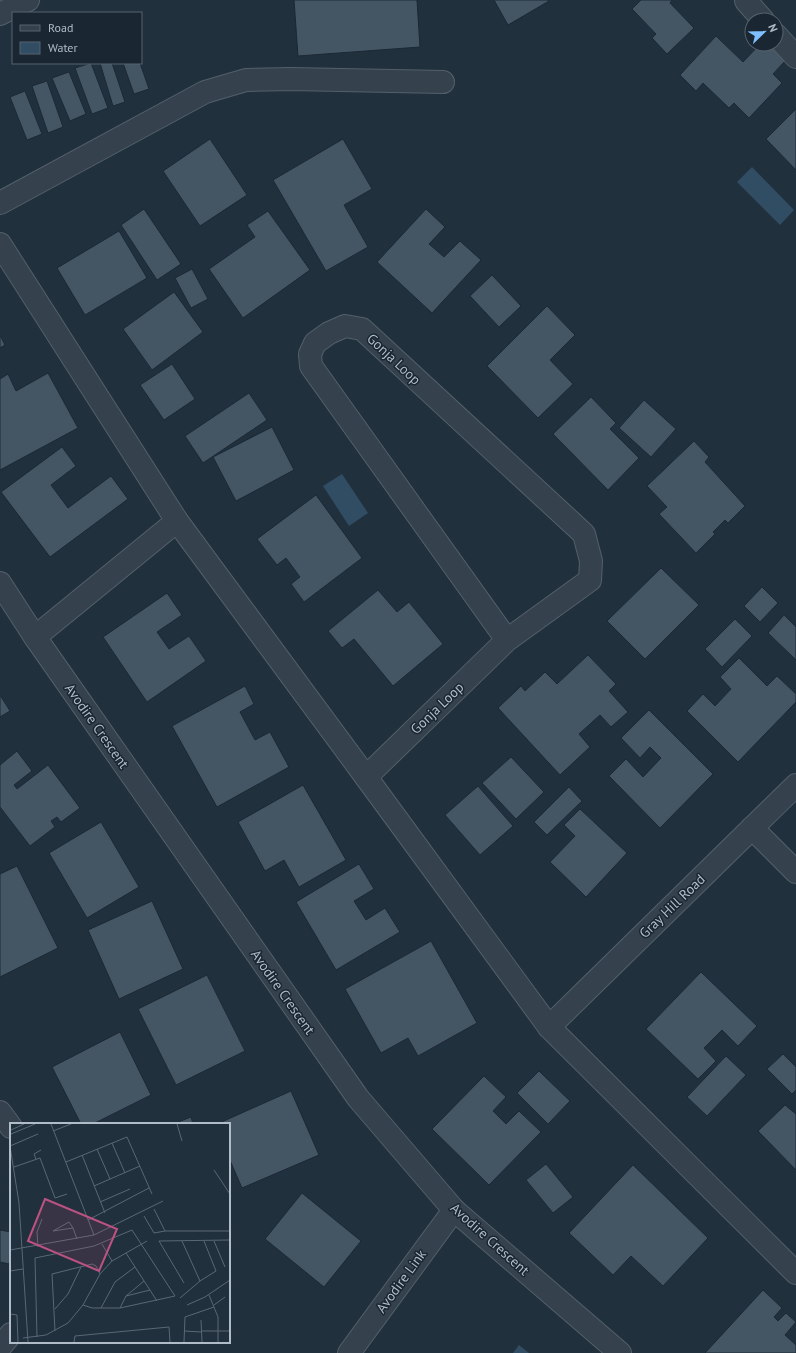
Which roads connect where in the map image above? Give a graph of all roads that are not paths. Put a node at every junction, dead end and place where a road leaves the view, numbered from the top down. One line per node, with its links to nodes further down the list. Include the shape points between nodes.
1 (28, 0): 4 (street)
2 (746, 1): 3 (street)
3 (756, 12)
4 (0, 14)
5 (784, 44): 6 (street)
6 (796, 57)
7 (443, 82): 8 (street, via 246,80 205,92)
8 (0, 203)
9 (0, 244): 10 (street)
10 (177, 521): 12 (street); 14 (street)
11 (0, 583): 12 (street, Avodire Crescent)
12 (35, 637): 21 (street, Avodire Crescent, via 358,1098)
13 (507, 640): 13 (street, Gonja Loop, via 311,366 310,354 316,343 329,333 345,326 362,330 584,534 592,561 590,580); 14 (street, Gonja Loop)
14 (366, 777): 18 (street)
15 (796, 785): 16 (street, Gray Hill Road)
16 (752, 828): 17 (street); 18 (street, Gray Hill Road)
17 (796, 872)
18 (549, 1027): 22 (street)
19 (0, 1112): 20 (street)
20 (10, 1126)
21 (454, 1210): 25 (street, Avodire Link); 26 (street, Avodire Crescent)
22 (796, 1273)
23 (10, 1335): 24 (street)
24 (0, 1346)
25 (349, 1353)
26 (620, 1353)

